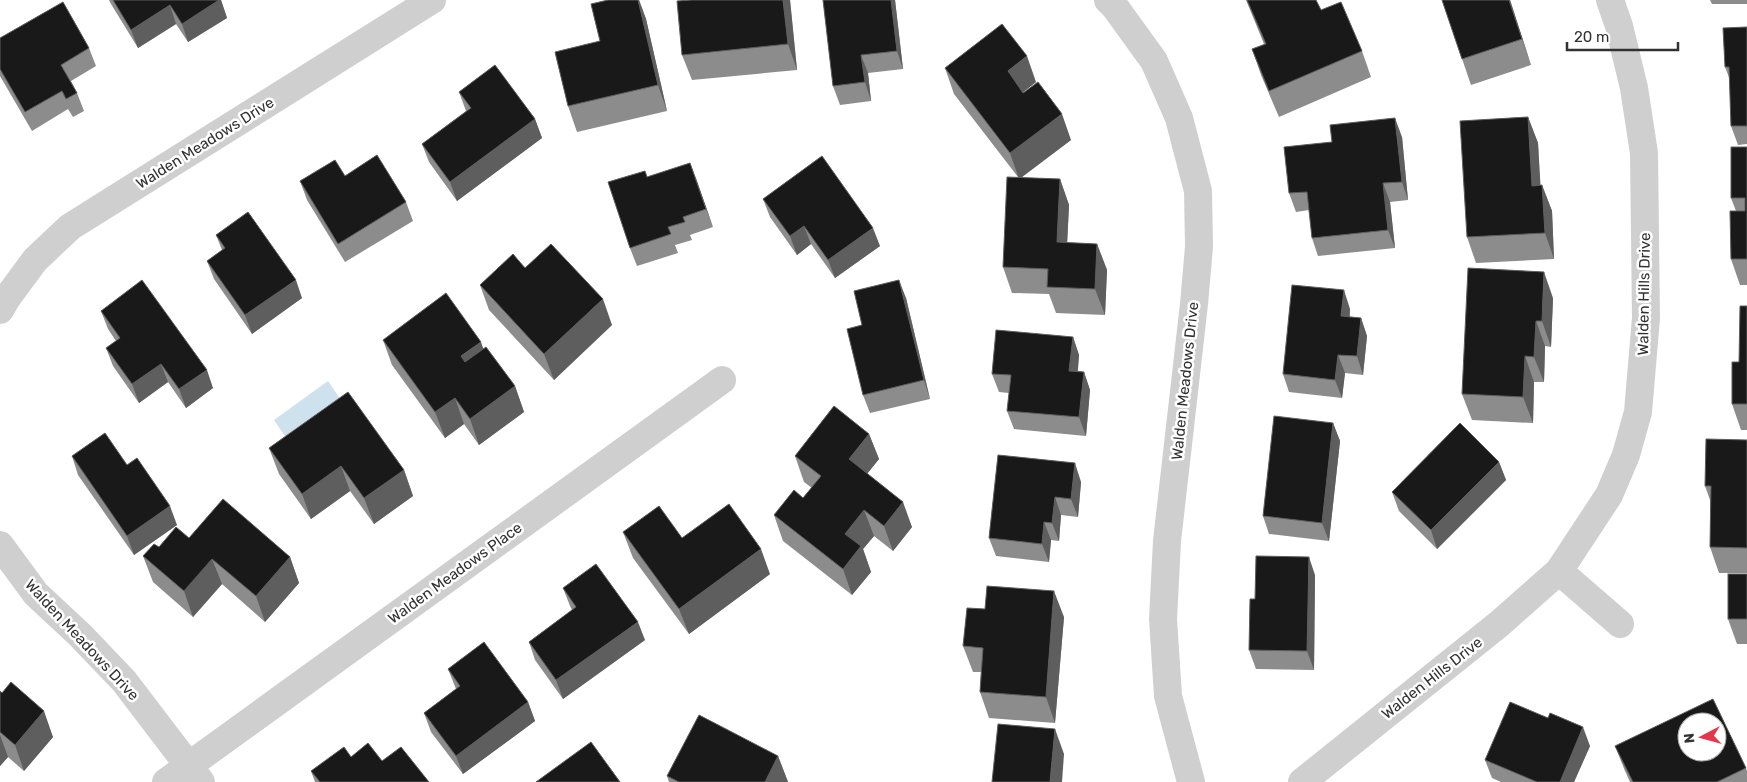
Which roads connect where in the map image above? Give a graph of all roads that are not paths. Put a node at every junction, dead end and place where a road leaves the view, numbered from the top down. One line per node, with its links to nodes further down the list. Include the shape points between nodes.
1 (432, 0): 4 (street, Walden Meadows Drive, via 70,227 35,260)
2 (1108, 0): 11 (street, Walden Meadows Drive, via 1154,61 1179,118 1198,192 1196,285 1167,541 1163,619 1168,696)
3 (1610, 0): 7 (street, Walden Hills Drive, via 1634,88 1644,153 1646,318 1638,412 1626,455 1609,495)
4 (0, 310)
5 (722, 380): 9 (street, Walden Meadows Place)
6 (0, 545): 9 (street, Walden Meadows Drive, via 36,594 124,681)
7 (1559, 571): 8 (street); 12 (street, Walden Hills Drive, via 1499,624)
8 (1620, 624)
9 (195, 774): 10 (street, Walden Meadows Place)
10 (166, 782)
11 (1191, 782)
12 (1302, 782)

